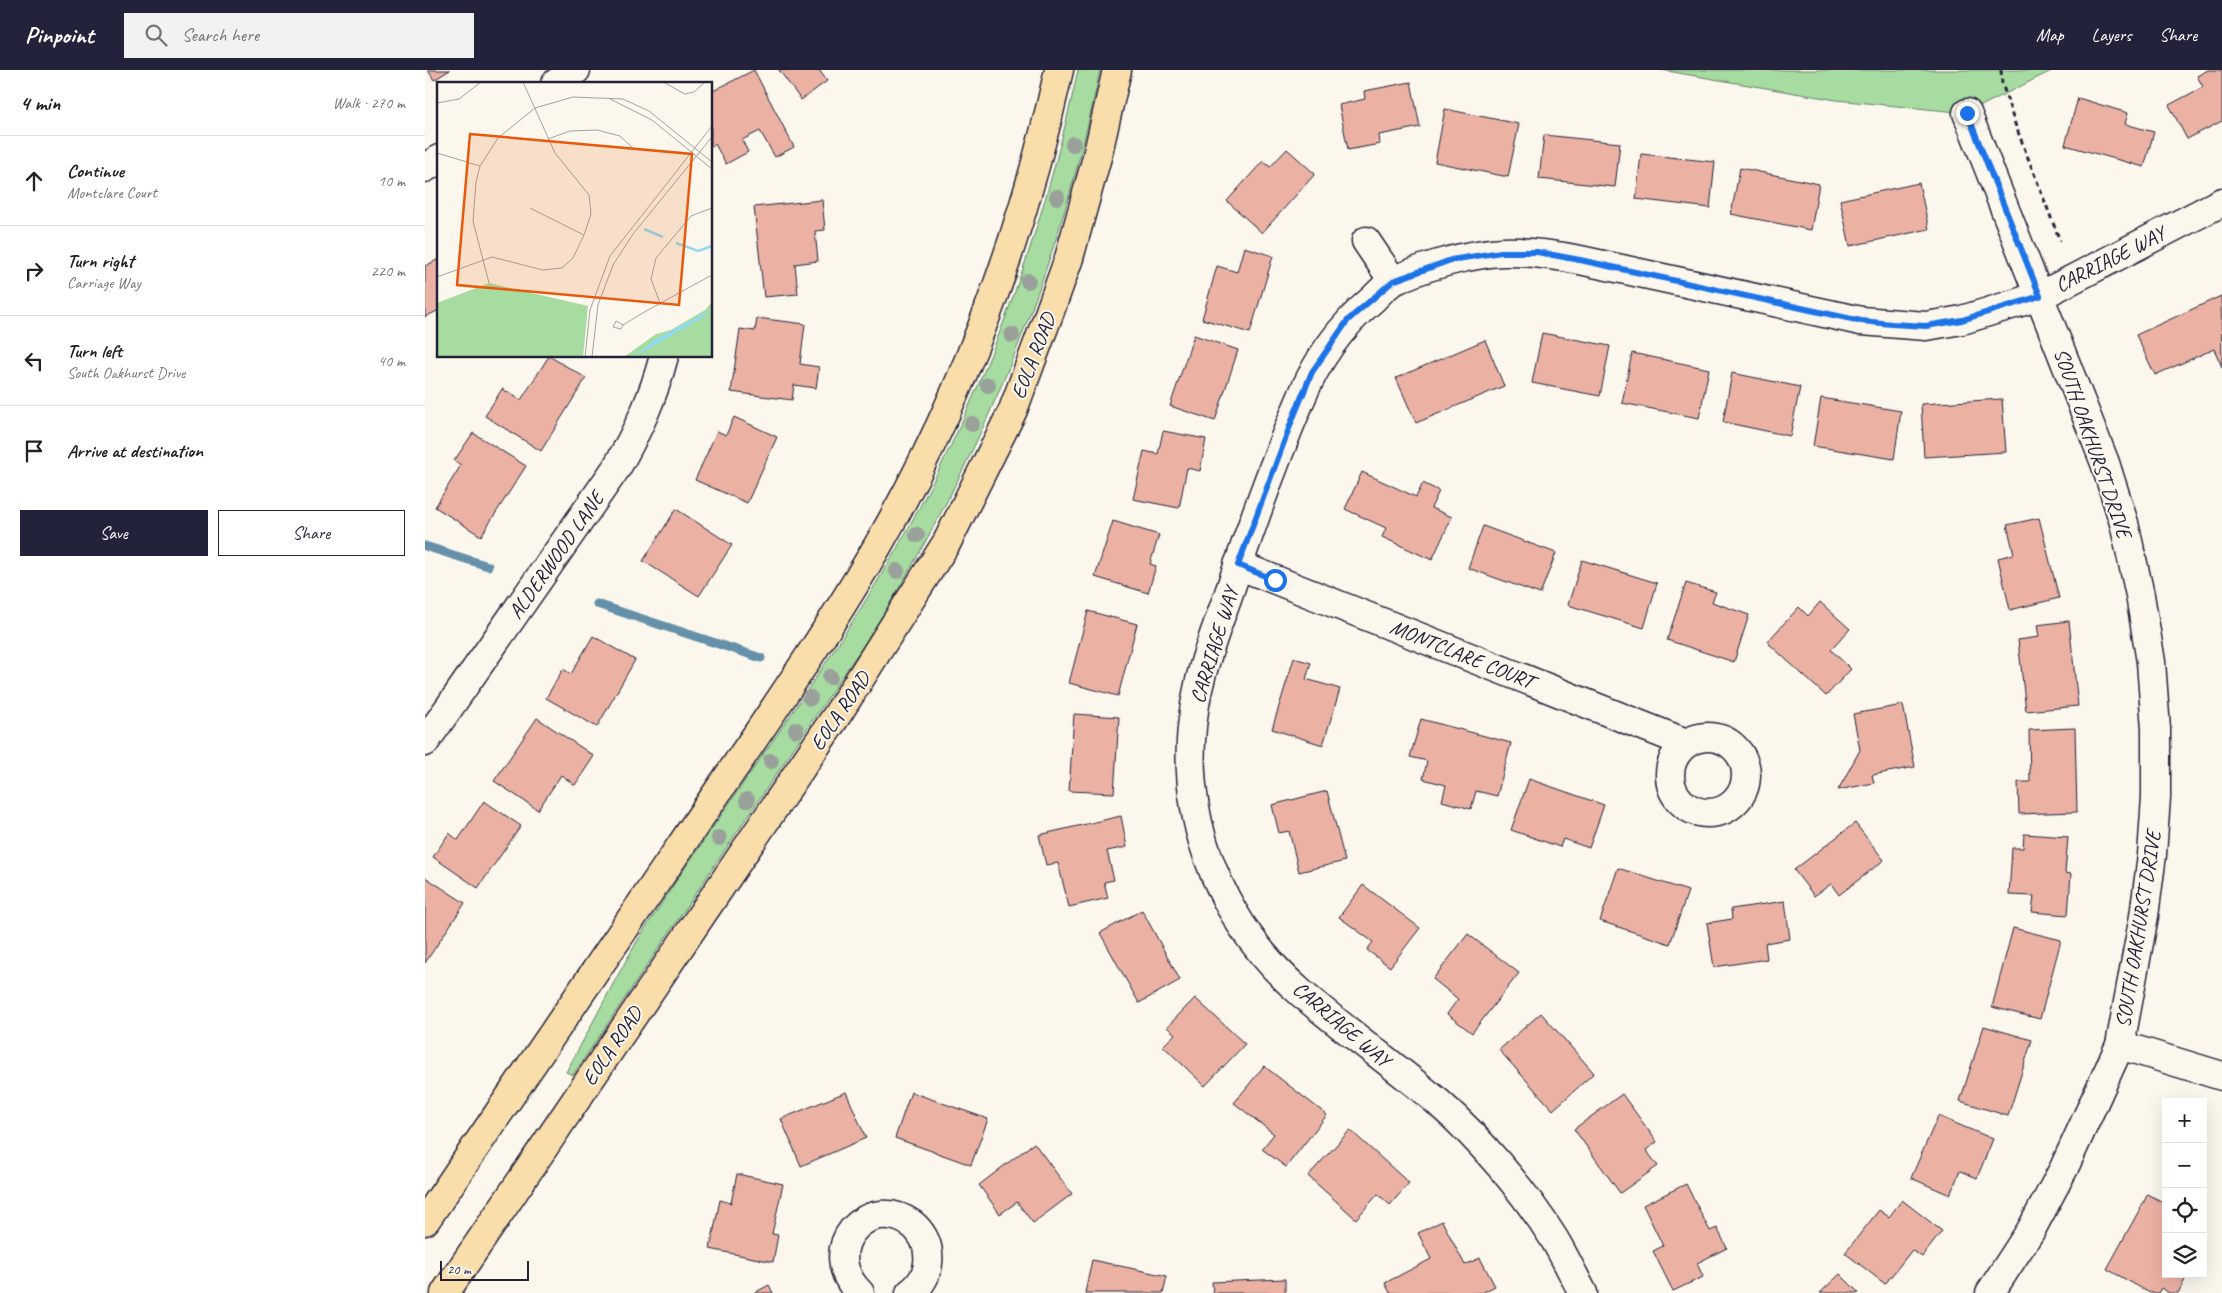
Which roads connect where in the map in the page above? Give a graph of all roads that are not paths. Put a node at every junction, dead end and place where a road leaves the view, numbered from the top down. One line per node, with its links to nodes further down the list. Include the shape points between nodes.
1 (576, 70): 5 (street)
2 (581, 70): 6 (street)
3 (1059, 70): 20 (main road, via 1024,209 978,340 939,427 879,544 801,668)
4 (1117, 70): 21 (main road, EOLA ROAD, via 1077,230 1047,319 1013,410 947,542 837,715)
5 (558, 82)
6 (587, 82)
7 (1967, 113): 13 (street, SOUTH OAKHURST DRIVE)
8 (437, 161): 9 (street)
9 (425, 168)
10 (2222, 202): 13 (street, CARRIAGE WAY)
11 (1366, 241): 12 (street)
12 (1393, 281): 13 (street, CARRIAGE WAY, via 1451,260 1501,252 1537,252 1861,321 1926,326 1962,320); 15 (street, CARRIAGE WAY, via 1348,320 1312,372)
13 (2040, 296): 18 (street, SOUTH OAKHURST DRIVE, via 2105,463 2124,523 2151,662 2156,729 2152,855)
14 (663, 358): 16 (street, ALDERWOOD LANE, via 655,390 617,467)
15 (1238, 565): 17 (street, MONTCLARE COURT); 24 (street, CARRIAGE WAY, via 1201,676 1191,737 1191,785 1199,830 1221,891 1264,954 1299,990 1441,1105 1494,1159 1554,1239)
16 (425, 742)
17 (1686, 743)
18 (2120, 1045): 19 (street); 25 (street, SOUTH OAKHURST DRIVE, via 2064,1168 2031,1230)
19 (2222, 1076)
20 (425, 1221)
21 (445, 1293)
22 (860, 1293): 23 (street, via 844,1271 842,1256 845,1242 864,1220 892,1215 916,1227 928,1251 929,1265 924,1278)
23 (910, 1293)
24 (1583, 1293)
25 (1989, 1293)

